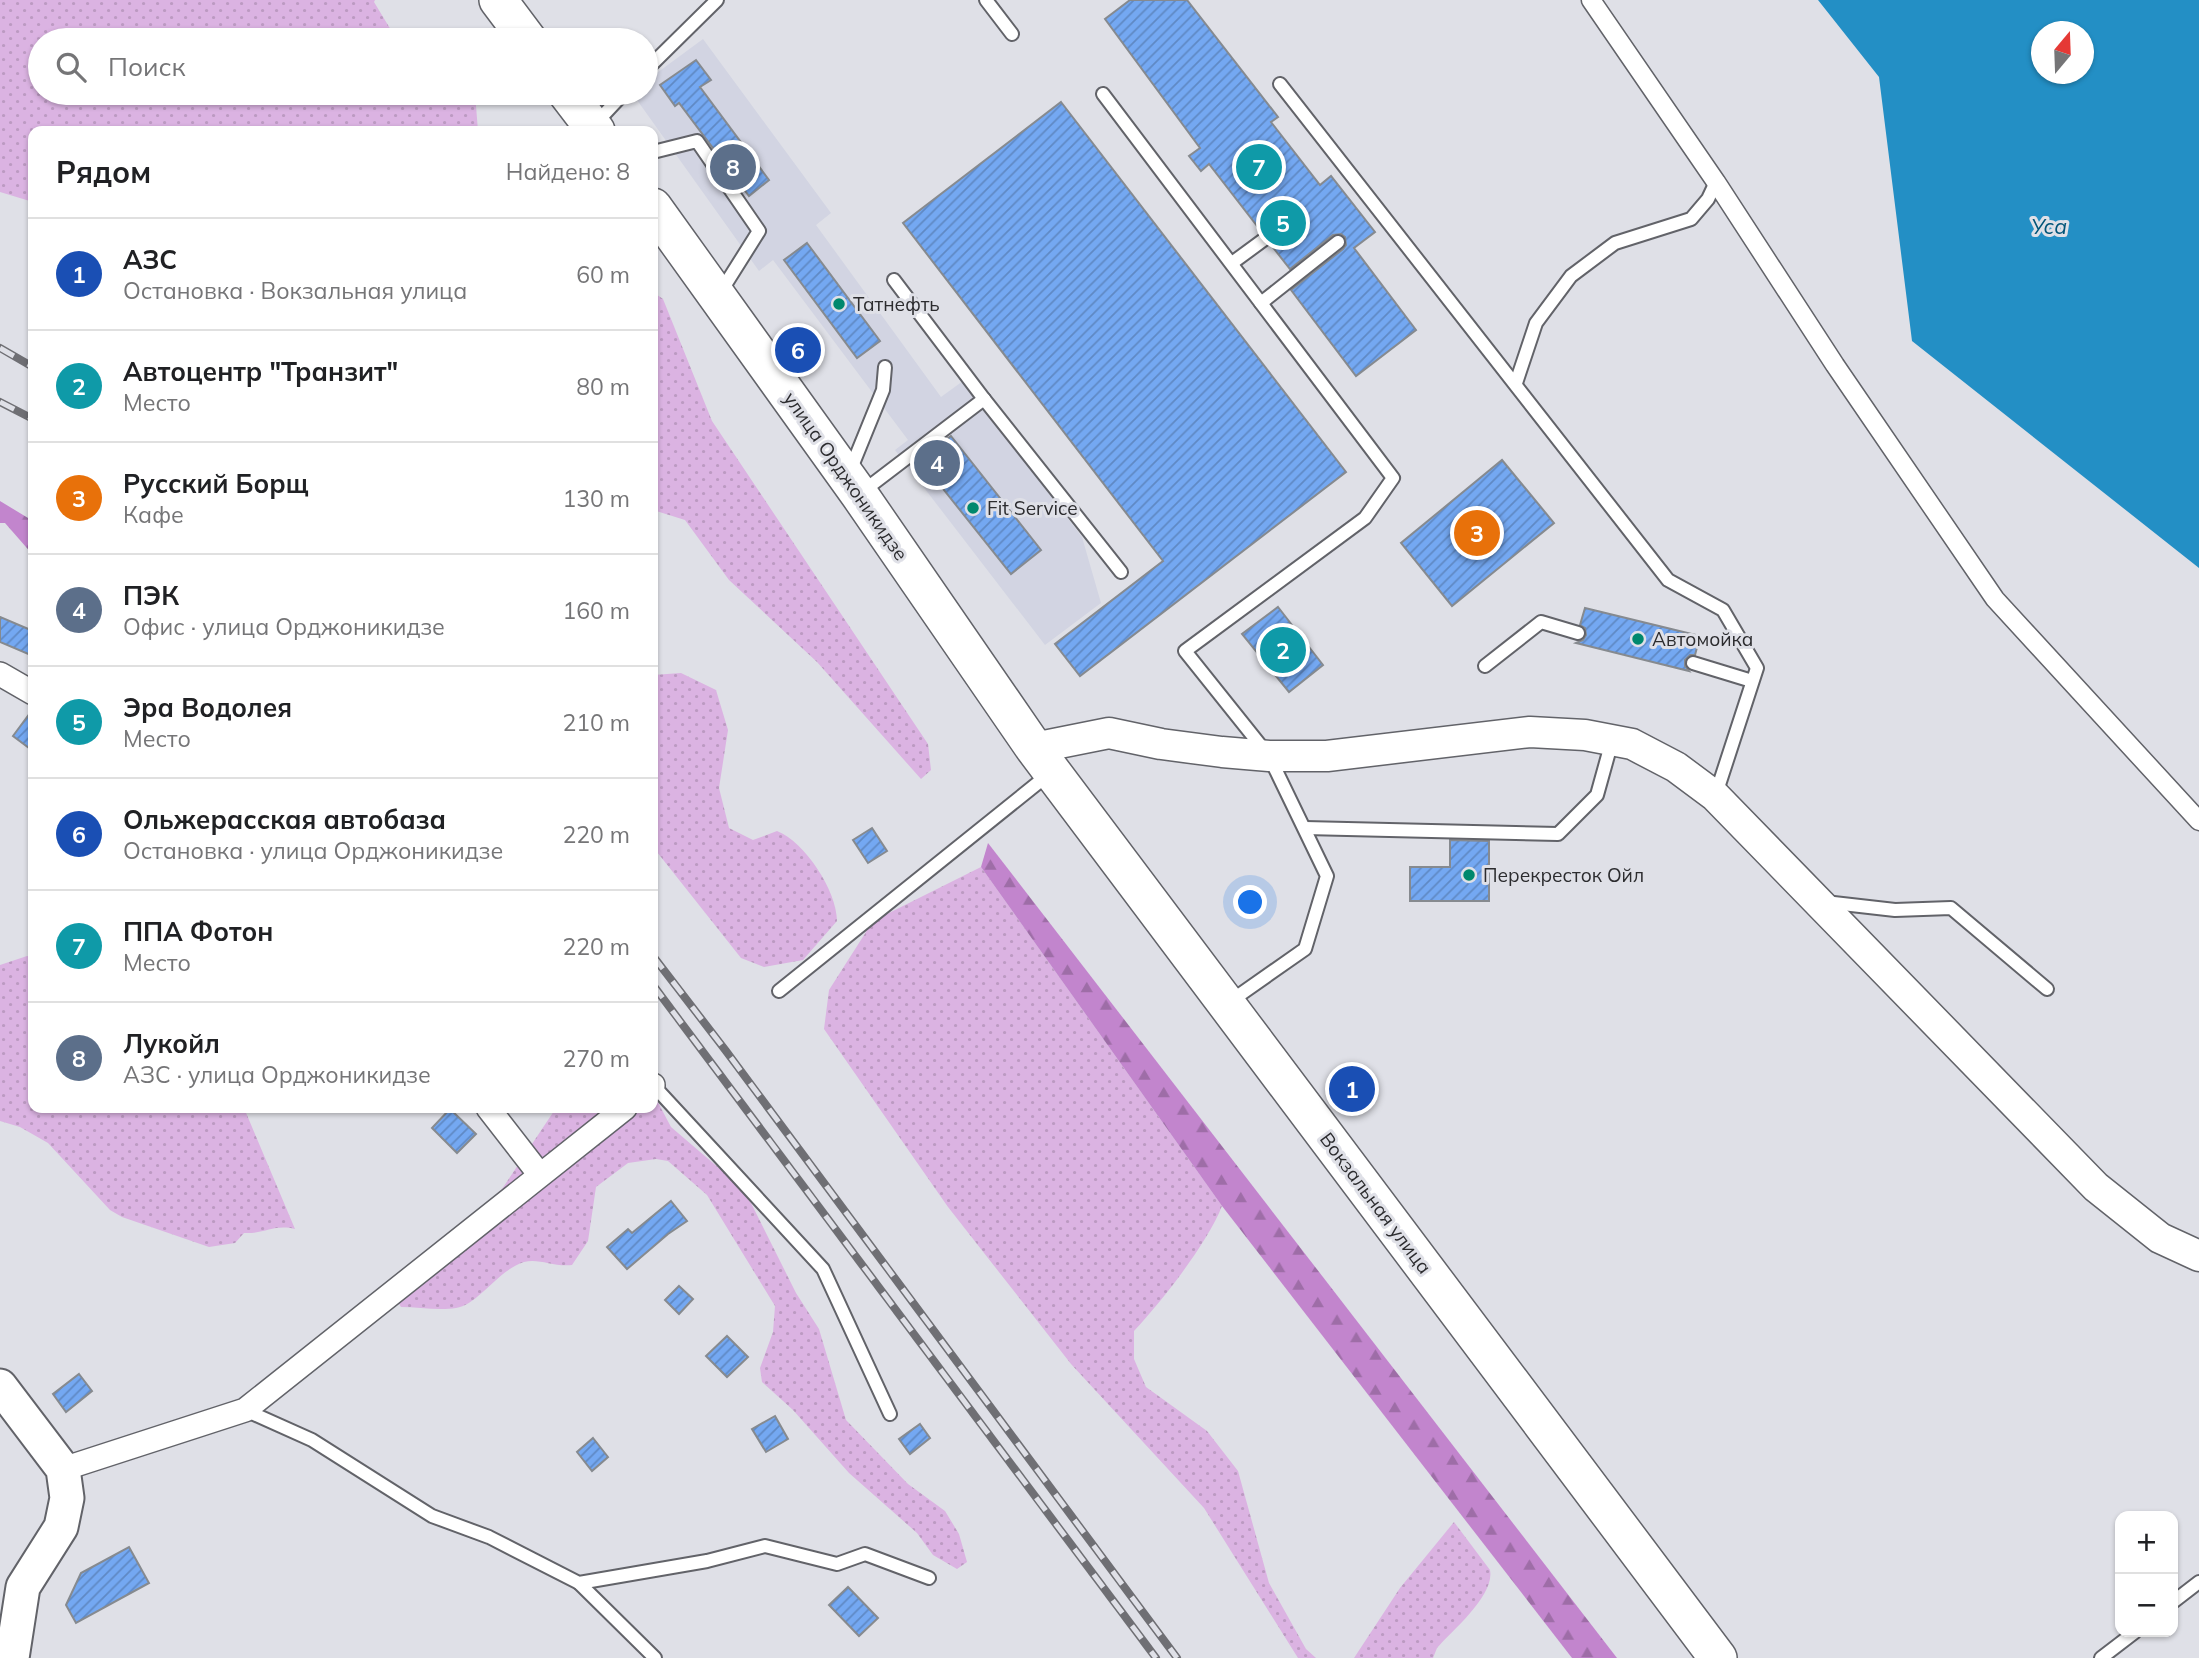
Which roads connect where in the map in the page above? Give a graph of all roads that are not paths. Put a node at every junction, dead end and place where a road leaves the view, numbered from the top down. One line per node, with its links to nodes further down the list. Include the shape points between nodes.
1 (498, 0): 5 (main road)
2 (717, 0): 7 (lane)
3 (986, 0): 6 (lane)
4 (1591, 0): 15 (street)
5 (519, 28)
6 (1012, 34)
7 (658, 58)
8 (1280, 84): 24 (lane)
9 (1103, 94): 19 (lane)
10 (576, 105): 12 (main road)
11 (614, 105): 13 (lane)
12 (592, 126)
13 (596, 126)
14 (658, 151): 21 (lane, via 697,141 760,231)
15 (1716, 182): 24 (lane, via 1691,219 1615,243 1571,276 1535,323); 38 (street, via 1995,599)
16 (658, 214): 21 (main road, улица Орджоникидзе)
17 (1266, 238): 19 (lane)
18 (1338, 242): 22 (lane)
19 (1232, 263): 22 (lane)
20 (894, 280): 25 (lane)
21 (718, 296): 26 (main road, улица Орджоникидзе)
22 (1261, 303): 35 (lane, via 1393,478 1365,518 1185,651)
23 (885, 367): 26 (lane, via 883,390)
24 (1516, 383): 32 (lane, via 1668,580 1723,610 1756,668)
25 (984, 399): 26 (lane); 27 (lane)
26 (853, 486): 36 (main road, улица Орджоникидзе)
27 (1121, 572)
28 (1578, 633): 30 (lane, via 1541,622)
29 (1693, 663): 32 (lane)
30 (1485, 666)
31 (0, 674): 33 (street)
32 (1752, 681): 37 (lane)
33 (28, 690)
34 (1612, 740): 35 (street, via 1530,732 1327,756); 37 (street, via 1632,744 1676,767); 39 (lane, via 1597,794 1559,834)
35 (1269, 755): 36 (street, via 1161,744 1109,733); 39 (lane)
36 (1044, 759): 42 (lane); 43 (main road, Вокзальная улица)
37 (1715, 796): 40 (street)
38 (2199, 821)
39 (1306, 828): 43 (lane, via 1327,876 1305,949)
40 (1818, 901): 41 (lane, via 1895,910 1951,908); 48 (street, via 2096,1187 2160,1238)
41 (2047, 989)
42 (779, 991)
43 (1227, 1004): 61 (main road, Вокзальная улица)
44 (658, 1091): 51 (lane, via 823,1269)
45 (492, 1113): 47 (street)
46 (619, 1113): 47 (street)
47 (540, 1175): 50 (street)
48 (2199, 1256)
49 (0, 1386): 52 (main road)
50 (245, 1410): 52 (street); 55 (lane, via 312,1440 432,1516 489,1537)
51 (890, 1414)
52 (63, 1469): 56 (main road, via 67,1498 61,1527)
53 (929, 1578): 55 (lane, via 865,1555 837,1564 765,1546 694,1564)
54 (2199, 1582): 57 (lane)
55 (579, 1583): 60 (lane)
56 (12, 1595): 59 (main road)
57 (2178, 1598)
58 (2128, 1637): 62 (lane)
59 (12, 1658)
60 (655, 1658)
61 (1718, 1658)
62 (2101, 1658)

